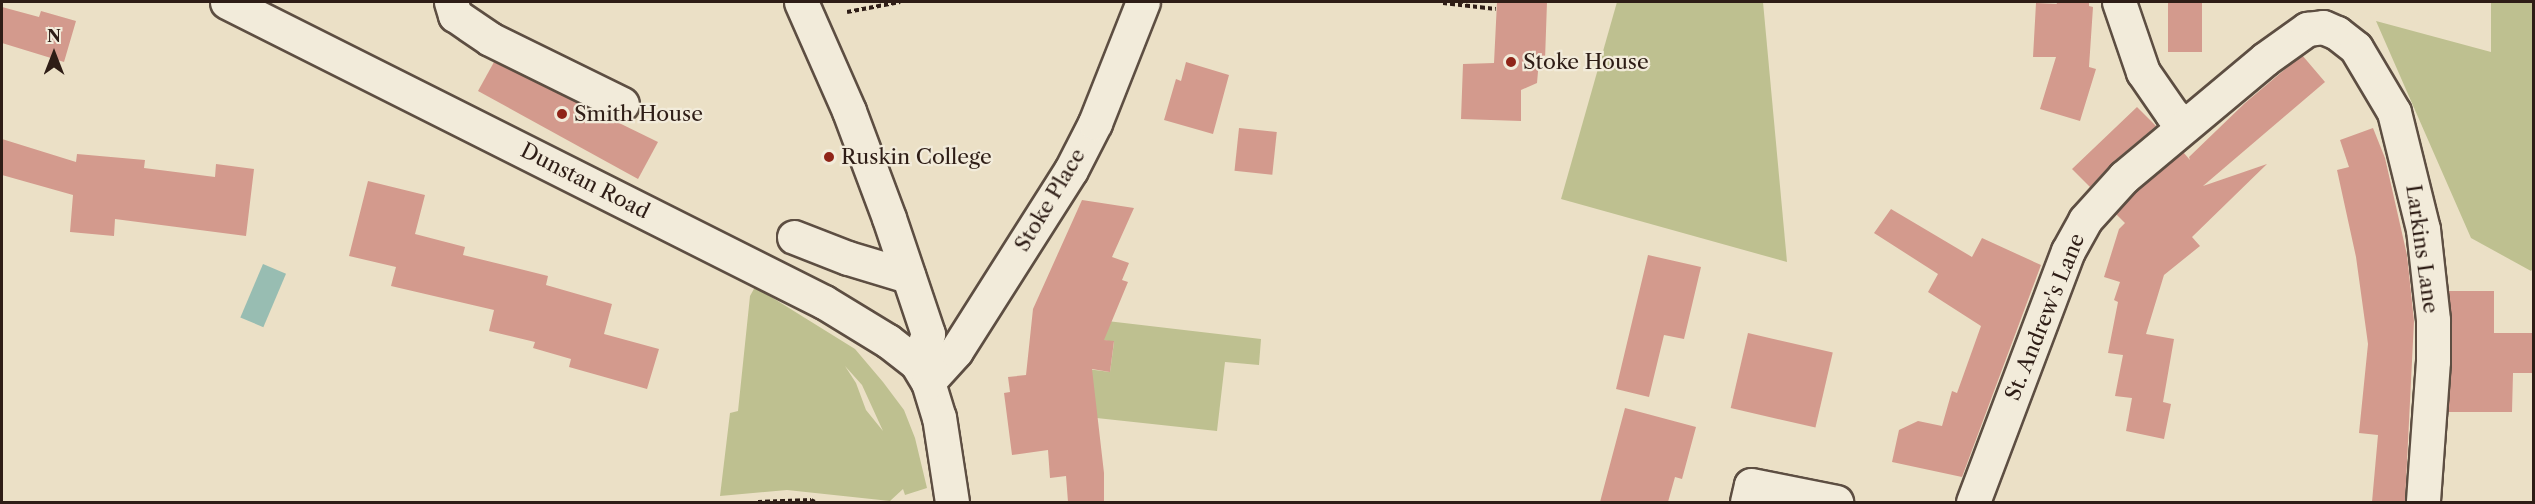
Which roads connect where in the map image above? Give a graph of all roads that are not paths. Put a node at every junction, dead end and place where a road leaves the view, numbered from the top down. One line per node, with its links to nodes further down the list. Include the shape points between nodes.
1 (227, 2): 11 (street, Dunstan Road, via 824,302 888,341)
2 (451, 2): 7 (street, via 455,15 489,39)
3 (802, 2): 10 (street, via 849,111)
4 (1143, 2): 11 (street, Stoke Place, via 1095,123 1071,170 957,351)
5 (2119, 2): 8 (street, via 2143,72 2172,114)
6 (2322, 27): 8 (street, St. Andrew's Lane, via 2307,29 2289,39); 16 (street, Larkins Lane, via 2356,48 2394,112 2419,206 2433,320)
7 (622, 104)
8 (2186, 125): 15 (street, St. Andrew's Lane, via 2124,177 2085,220 2068,251)
9 (794, 237): 10 (street)
10 (908, 276): 11 (street, via 928,334)
11 (923, 373): 12 (street, via 939,417)
12 (952, 502)
13 (1747, 502): 14 (street, via 1751,485)
14 (1836, 502)
15 (1972, 502)
16 (2423, 502)

